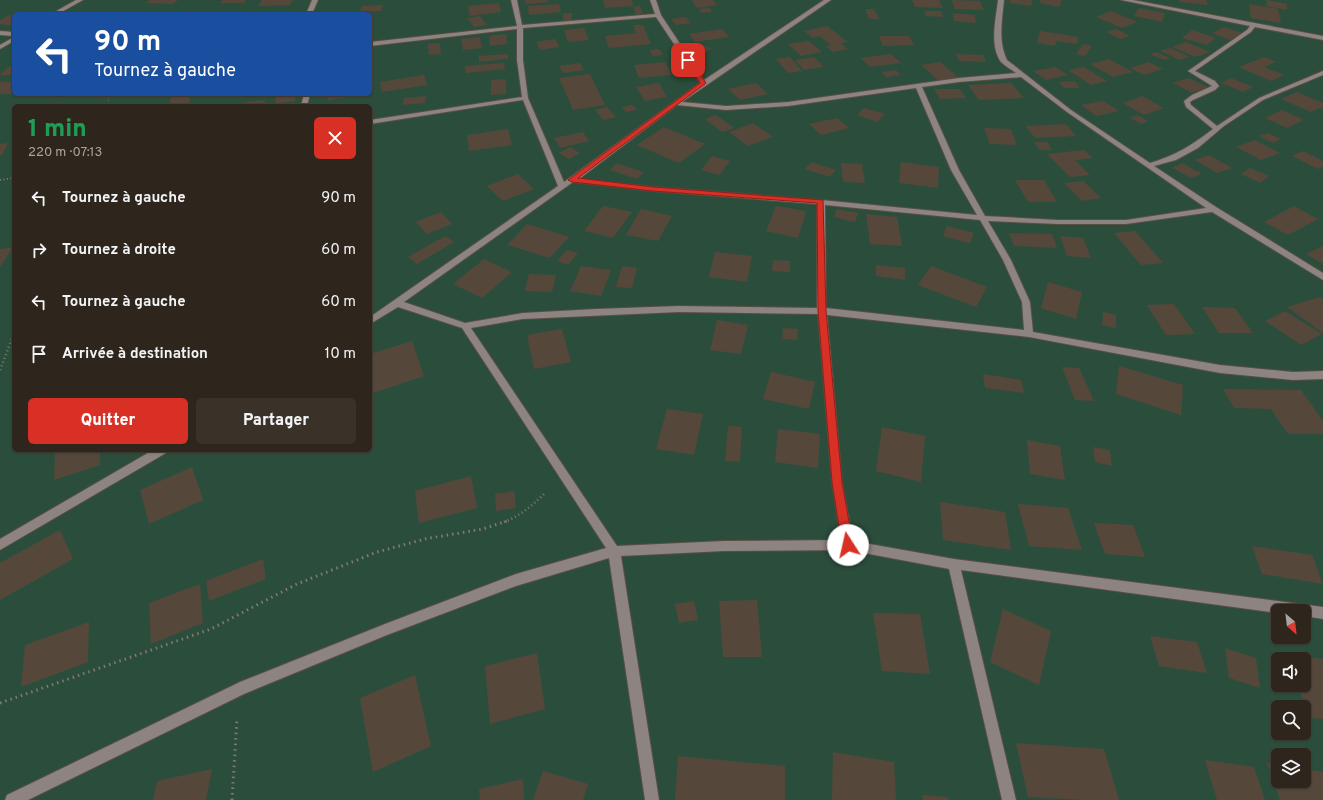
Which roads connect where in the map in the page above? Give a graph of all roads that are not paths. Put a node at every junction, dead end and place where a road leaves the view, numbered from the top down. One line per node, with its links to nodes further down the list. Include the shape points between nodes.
1 (80, 0): 8 (street)
2 (315, 0): 9 (street)
3 (514, 0): 12 (street)
4 (653, 0): 10 (street)
5 (828, 0): 21 (street)
6 (1001, 0): 20 (street, via 999,49 1004,61)
7 (1124, 0): 11 (street)
8 (58, 12)
9 (310, 12)
10 (658, 15): 12 (street); 21 (street)
11 (1254, 24): 15 (street); 26 (street, via 1249,31 1191,71 1216,86 1192,96 1187,101 1188,106)
12 (520, 26): 17 (street); 23 (street, via 520,60)
13 (0, 33): 14 (street)
14 (12, 34)
15 (1323, 38)
16 (12, 40): 18 (street)
17 (372, 44)
18 (0, 47)
19 (1323, 73): 26 (street, via 1261,100)
20 (1022, 75): 22 (street, via 959,80); 27 (street)
21 (703, 83): 24 (street)
22 (919, 87): 24 (street, via 837,98 726,108); 32 (street, via 955,170)
23 (525, 98): 25 (street); 29 (street)
24 (676, 103): 28 (street)
25 (372, 122)
26 (1217, 129): 27 (street, via 1195,146 1173,158)
27 (1149, 166): 31 (street)
28 (572, 180): 29 (street); 30 (street)
29 (562, 186): 34 (street)
30 (821, 202): 32 (street); 35 (street)
31 (1213, 209): 32 (street, via 1126,222); 33 (street)
32 (983, 218): 38 (street, via 1007,260 1026,302)
33 (1323, 277)
34 (397, 303): 36 (street); 37 (street)
35 (822, 311): 37 (street, via 679,309 596,312 523,316); 38 (street); 42 (street, via 837,482)
36 (372, 320)
37 (465, 326): 43 (street)
38 (1028, 334): 39 (street, via 1220,369 1293,376)
39 (1323, 375)
40 (159, 452): 41 (street)
41 (0, 545)
42 (848, 545): 43 (street, via 724,546); 44 (street)
43 (614, 551): 46 (street, via 516,580 240,689); 47 (street)
44 (954, 564): 45 (street); 48 (street)
45 (1323, 613)
46 (12, 800)
47 (652, 800)
48 (1009, 800)

